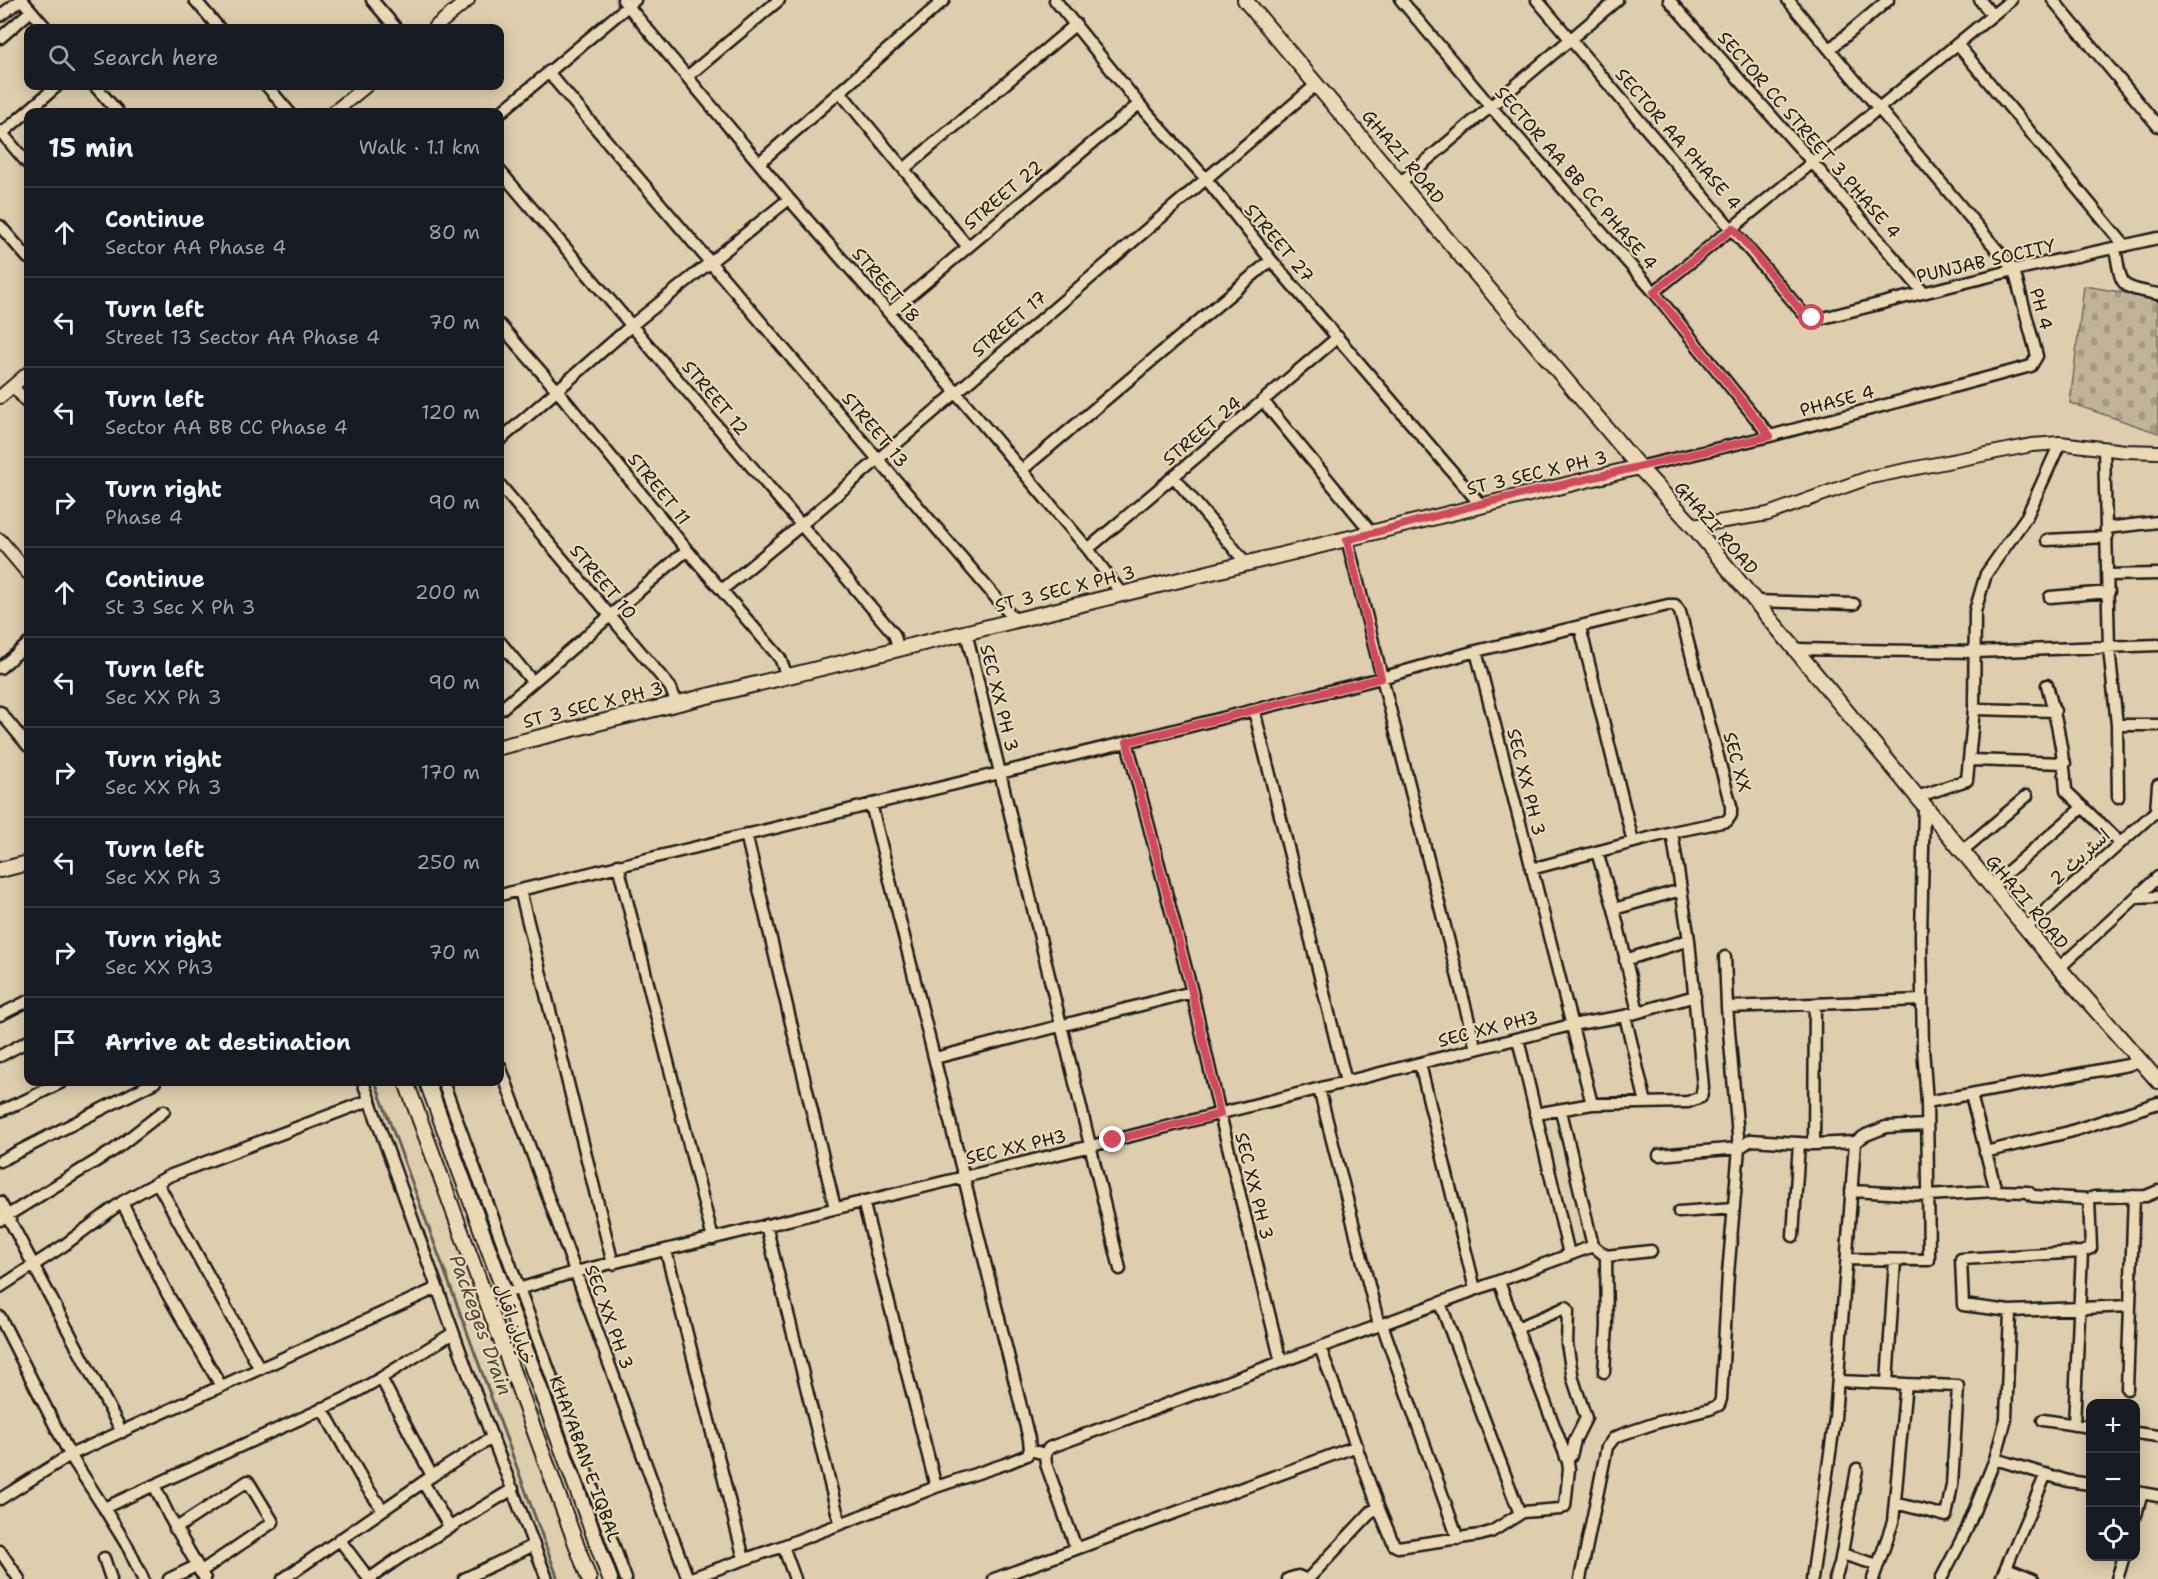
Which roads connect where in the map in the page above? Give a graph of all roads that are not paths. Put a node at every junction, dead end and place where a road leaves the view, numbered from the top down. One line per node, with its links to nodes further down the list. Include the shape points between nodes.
1 (21, 0): 19 (street); 21 (street)
2 (195, 0): 23 (street)
3 (372, 0): 24 (street)
4 (468, 0): 25 (street)
5 (779, 0): 32 (street)
6 (944, 0): 38 (street)
7 (1055, 0): 26 (street, STREET 27)
8 (1245, 0): 33 (main road, GHAZI ROAD)
9 (1401, 0): 40 (street, SECTOR AA BB CC PHASE 4)
10 (1537, 0): 28 (street, SECTOR AA PHASE 4)
11 (1617, 0): 28 (street)
12 (1669, 0): 52 (street, SECTOR CC STREET 3 PHASE 4)
13 (1788, 0): 30 (street)
14 (1888, 0): 30 (street)
15 (1980, 0): 20 (street)
16 (2011, 0): 20 (street)
17 (2053, 0): 48 (street)
18 (629, 2): 31 (street); 32 (street, STREET 18)
19 (31, 11): 22 (street); 27 (street)
20 (1992, 15): 29 (street)
21 (0, 16)
22 (42, 24)
23 (216, 24)
24 (393, 24)
25 (439, 24)
26 (1076, 24): 39 (street, STREET 27); 53 (street)
27 (0, 38)
28 (1570, 40): 40 (street); 59 (street, SECTOR AA PHASE 4)
29 (1957, 44): 45 (street); 62 (street)
30 (1830, 49): 45 (street)
31 (548, 72): 46 (street); 65 (street, STREET 13)
32 (688, 76): 51 (street, STREET 18)
33 (1317, 84): 55 (street, STREET 17); 56 (main road, GHAZI ROAD)
34 (52, 90): 41 (street)
35 (99, 90): 42 (street)
36 (270, 90): 43 (street)
37 (361, 90): 44 (street)
38 (840, 92): 51 (street); 53 (street)
39 (1139, 104): 55 (street, STREET 27); 61 (street, STREET 22)
40 (1491, 107): 56 (street); 67 (street, SECTOR AA BB CC PHASE 4)
41 (31, 108)
42 (114, 108)
43 (286, 108)
44 (339, 108)
45 (1879, 109): 52 (street); 66 (street)
46 (504, 110)
47 (24, 114): 49 (street)
48 (2158, 126)
49 (1, 133): 50 (street)
50 (24, 159)
51 (760, 162): 57 (street, STREET 18)
52 (1813, 163): 59 (street); 68 (street, SECTOR CC STREET 3 PHASE 4)
53 (904, 169): 61 (street)
54 (504, 176): 72 (street, STREET 12)
55 (1207, 180): 64 (street, STREET 27); 79 (street, STREET 17)
56 (1401, 182): 89 (main road, GHAZI ROAD)
57 (789, 199): 65 (street); 70 (street, STREET 18)
58 (0, 226): 63 (street)
59 (1733, 228): 67 (street); 71 (street, SECTOR AA PHASE 4, via 1802,312 1812,318)
60 (2158, 238): 62 (street, PUNJAB SOCITY)
61 (968, 247): 70 (street, STREET 22)
62 (2120, 247): 66 (street, PUNJAB SOCITY); 69 (street, via 2119,269 2124,285)
63 (24, 253)
64 (1271, 260): 74 (street, STREET 27); 90 (street)
65 (710, 262): 72 (street); 88 (street, STREET 13)
66 (2014, 270): 68 (street, PUNJAB SOCITY); 75 (street, PH 4)
67 (1654, 292): 84 (street, SECTOR AA BB CC PHASE 4)
68 (1923, 292): 71 (street, PUNJAB SOCITY)
69 (2158, 294)
70 (889, 313): 79 (street, STREET 18)
71 (1823, 318)
72 (632, 325): 78 (street); 95 (street, STREET 12)
73 (504, 330): 78 (street, STREET 11)
74 (1338, 337): 82 (street, STREET 24); 93 (street, STREET 27)
75 (2037, 356): 84 (street, PHASE 4, via 2031,366)
76 (24, 376): 77 (street)
77 (13, 386): 80 (street); 81 (street)
78 (556, 389): 83 (street); 103 (street, STREET 11)
79 (954, 392): 88 (street, STREET 17); 90 (street, STREET 18)
80 (0, 397)
81 (24, 399)
82 (1263, 401): 91 (street, STREET 24); 97 (street)
83 (504, 436)
84 (1770, 436): 89 (street, PHASE 4)
85 (2060, 443): 86 (street); 96 (street, via 1900,470 1768,514); 125 (street, via 2027,516 1986,574 1975,611)
86 (2104, 448): 87 (street); 98 (street)
87 (2158, 452)
88 (877, 459): 95 (street, STREET 17); 115 (street, STREET 13)
89 (1639, 467): 93 (main road, ST 3 SEC X PH 3); 96 (main road, GHAZI ROAD)
90 (1022, 470): 102 (street, STREET 18)
91 (1174, 477): 102 (street, STREET 24); 104 (street)
92 (504, 490): 114 (street, STREET 10)
93 (1480, 504): 97 (main road, ST 3 SEC X PH 3)
94 (2158, 522): 98 (street)
95 (800, 526): 108 (street, STREET 17); 122 (street, STREET 12, via 894,634)
96 (1693, 526): 112 (main road, GHAZI ROAD)
97 (1372, 532): 100 (main road, ST 3 SEC X PH 3)
98 (2107, 532): 101 (street); 107 (street)
99 (0, 540): 105 (street)
100 (1347, 540): 104 (main road, ST 3 SEC X PH 3); 128 (street)
101 (2047, 540)
102 (1088, 549): 110 (street, STREET 18)
103 (687, 550): 108 (street, STREET 11); 114 (street)
104 (1246, 562): 110 (main road, ST 3 SEC X PH 3)
105 (24, 568)
106 (2158, 574): 107 (street)
107 (2109, 575): 109 (street)
108 (723, 589): 127 (street, STREET 11, via 780,658)
109 (2109, 592): 111 (street); 121 (street)
110 (1121, 593): 115 (main road, ST 3 SEC X PH 3)
111 (2050, 597)
112 (1755, 601): 113 (street); 123 (main road, GHAZI ROAD)
113 (1854, 604)
114 (611, 616): 129 (street); 131 (street, STREET 10, via 670,687)
115 (1014, 620): 117 (main road, ST 3 SEC X PH 3)
116 (1580, 627): 124 (street, SEC XX PH 3); 152 (street, SEC XX, via 1668,605 1675,605 1680,612 1731,815 1727,821); 154 (street)
117 (966, 632): 122 (main road, ST 3 SEC X PH 3); 144 (street, SEC XX PH 3)
118 (2158, 645): 121 (street)
119 (24, 647): 126 (street)
120 (504, 647): 129 (street)
121 (2109, 648): 125 (street); 137 (street)
122 (899, 649): 127 (main road, ST 3 SEC X PH 3)
123 (1795, 649): 125 (street); 148 (main road, GHAZI ROAD)
124 (1476, 651): 128 (street, SEC XX PH 3); 160 (street, SEC XX PH 3)
125 (1976, 652): 134 (street)
126 (0, 668)
127 (787, 676): 131 (main road, ST 3 SEC X PH 3)
128 (1381, 678): 133 (street, SEC XX PH 3); 188 (street)
129 (532, 681): 132 (street)
130 (2047, 685): 135 (street)
131 (676, 703): 141 (main road, ST 3 SEC X PH 3)
132 (504, 706)
133 (1254, 710): 140 (street, SEC XX PH 3); 195 (street)
134 (1974, 710): 135 (street); 142 (street)
135 (2055, 711): 143 (street)
136 (0, 712): 139 (street)
137 (2117, 725): 138 (street); 147 (street)
138 (2158, 725)
139 (24, 741)
140 (1127, 742): 144 (street, SEC XX PH 3); 175 (street, SEC XX PH 3)
141 (504, 746)
142 (1970, 760): 143 (street); 148 (street, via 1967,780)
143 (2065, 763): 150 (street, via 2066,791)
144 (1000, 772): 149 (street, SEC XX PH 3); 185 (street, SEC XX PH 3)
145 (2158, 785): 151 (street)
146 (2027, 796): 156 (street)
147 (2118, 797)
148 (1921, 801): 156 (main road, GHAZI ROAD); 177 (street)
149 (871, 804): 153 (street, SEC XX PH 3); 190 (street)
150 (2083, 807): 155 (street); 163 (street)
151 (2157, 812): 155 (street, اسٹریٹ 2)
152 (1672, 832): 154 (street, SEC XX); 165 (street)
153 (746, 834): 159 (street, SEC XX PH 3); 234 (street)
154 (1633, 842): 157 (street, SEC XX)
155 (2120, 843): 170 (street, اسٹریٹ 2)
156 (1962, 851): 163 (main road, GHAZI ROAD)
157 (1598, 852): 160 (street, SEC XX); 169 (street)
158 (24, 864): 161 (main road)
159 (618, 865): 164 (street, SEC XX PH 3); 240 (street)
160 (1531, 869): 184 (street, SEC XX PH 3)
161 (0, 870)
162 (2158, 878): 168 (street)
163 (1991, 886): 170 (main road, GHAZI ROAD)
164 (520, 890): 166 (street, SEC XX PH 3); 249 (street, SEC XX PH 3)
165 (1681, 890): 169 (street); 171 (street)
166 (504, 894)
167 (2158, 897): 168 (street)
168 (2134, 898): 174 (street)
169 (1614, 909): 173 (street)
170 (2026, 928): 174 (main road, GHAZI ROAD)
171 (1689, 940): 173 (street); 176 (street)
172 (1725, 957): 180 (street)
173 (1625, 960): 181 (street)
174 (2059, 968): 191 (main road, GHAZI ROAD)
175 (1192, 992): 185 (street); 212 (street, SEC XX PH 3)
176 (1695, 996): 181 (street, SEC XX PH3); 206 (street, via 1701,1097 1688,1102)
177 (1922, 1000): 179 (street); 205 (street)
178 (24, 1003): 182 (street)
179 (1815, 1004): 180 (street); 217 (street)
180 (1727, 1007): 219 (street)
181 (1638, 1012): 183 (street, SEC XX PH3)
182 (0, 1015)
183 (1625, 1016): 184 (street, SEC XX PH3); 206 (street)
184 (1571, 1025): 186 (street, SEC XX PH3); 208 (street, SEC XX PH 3)
185 (1062, 1027): 190 (street); 218 (street, SEC XX PH 3)
186 (1518, 1039): 188 (street, SEC XX PH3); 213 (street)
187 (24, 1043): 189 (street)
188 (1476, 1049): 192 (street, SEC XX PH3)
189 (0, 1056)
190 (935, 1058): 223 (street)
191 (2141, 1060): 194 (main road, GHAZI ROAD); 203 (street)
192 (1420, 1064): 195 (street, SEC XX PH3); 257 (street)
193 (504, 1077): 252 (street, SEC XX PH 3)
194 (2158, 1081)
195 (1346, 1082): 202 (street, SEC XX PH3)
196 (54, 1086): 209 (street)
197 (147, 1086): 222 (street)
198 (365, 1086): 204 (street)
199 (407, 1086): 280 (main road, خیابان اقبال)
200 (428, 1086): 258 (main road, KHAYABAN E IQBAL)
201 (444, 1086): 255 (street)
202 (1319, 1089): 212 (street, SEC XX PH3); 264 (street)
203 (1971, 1095): 205 (street); 220 (street)
204 (370, 1100): 224 (street); 256 (street)
205 (1927, 1102): 214 (street)
206 (1646, 1103): 208 (street)
207 (2158, 1103): 220 (street, via 2068,1132)
208 (1592, 1104): 211 (street)
209 (0, 1111)
210 (164, 1111): 237 (street, via 114,1150)
211 (1561, 1111): 213 (street); 241 (street)
212 (1220, 1114): 218 (street, SEC XX PH3); 268 (street, SEC XX PH 3)
213 (1535, 1114): 245 (street)
214 (1926, 1125): 215 (street, via 1886,1127); 228 (street)
215 (1855, 1142): 217 (street); 225 (street)
216 (1799, 1143): 217 (street); 219 (street, via 1751,1140); 239 (street)
217 (1814, 1144)
218 (1091, 1146): 223 (street, SEC XX PH3); 251 (street, SEC XX PH 3)
219 (1739, 1148): 221 (street); 235 (street)
220 (1985, 1152): 226 (street)
221 (1659, 1155)
222 (0, 1161)
223 (963, 1177): 231 (street, SEC XX PH3); 288 (street)
224 (158, 1182): 233 (street); 269 (street)
225 (1851, 1191): 228 (street); 247 (street)
226 (1996, 1191): 228 (street); 230 (street)
227 (2158, 1191): 229 (street)
228 (1927, 1195): 248 (street, via 1929,1260)
229 (2134, 1196): 230 (street); 260 (street)
230 (2089, 1199): 244 (street, via 2091,1248)
231 (863, 1201): 234 (street, SEC XX PH3); 298 (street)
232 (0, 1202): 237 (street)
233 (122, 1202): 250 (street); 275 (street, via 168,1295)
234 (835, 1208): 238 (street, SEC XX PH3)
235 (1734, 1208): 236 (street); 342 (street, via 1719,1405 1614,1438 1607,1447)
236 (1678, 1212)
237 (4, 1218): 250 (street)
238 (766, 1225): 240 (street, SEC XX PH3); 308 (street)
239 (1793, 1236)
240 (713, 1239): 242 (street, SEC XX PH3)
241 (1593, 1246): 245 (street); 246 (street)
242 (666, 1251): 249 (street, SEC XX PH3); 319 (street)
243 (1651, 1251): 246 (street)
244 (2082, 1251): 261 (street); 262 (street, via 1961,1259 1963,1305)
245 (1569, 1254): 253 (street)
246 (1606, 1256): 270 (street)
247 (1847, 1259): 248 (street); 272 (street)
248 (1895, 1260): 273 (street)
249 (613, 1264): 252 (street, SEC XX PH3)
250 (33, 1266): 254 (street); 283 (street)
251 (1120, 1269)
252 (575, 1272): 255 (street, SEC XX PH3); 337 (street, SEC XX PH 3)
253 (1499, 1282): 257 (street); 265 (street)
254 (0, 1287)
255 (519, 1287): 258 (street, SEC XX PH3); 336 (street)
256 (437, 1288): 266 (street); 269 (street)
257 (1475, 1289): 259 (street)
258 (505, 1293): 278 (main road, KHAYABAN E IQBAL)
259 (1440, 1303): 264 (street); 307 (street)
260 (2130, 1306): 261 (street); 276 (street)
261 (2080, 1307): 262 (street); 281 (street)
262 (2010, 1311): 292 (street, via 2006,1419)
263 (0, 1317): 290 (street)
264 (1380, 1324): 267 (street); 312 (street)
265 (1517, 1328): 291 (street); 291 (street, via 1566,1307 1568,1311 1572,1379 1586,1418 1571,1456)
266 (453, 1333): 271 (street); 286 (street)
267 (1320, 1347): 268 (street); 287 (street)
268 (1281, 1362): 289 (street, via 1054,1446)
269 (260, 1369): 275 (street)
270 (1604, 1372)
271 (381, 1378): 277 (street); 295 (street)
272 (1838, 1381): 273 (street); 343 (street)
273 (1887, 1383): 274 (street)
274 (1906, 1384): 303 (street); 303 (street, via 1958,1386 1952,1485 1946,1516)
275 (221, 1386): 283 (street)
276 (2127, 1389)
277 (322, 1408): 297 (street); 306 (street)
278 (550, 1418): 280 (main road); 335 (main road, KHAYABAN E IQBAL)
279 (2043, 1420): 281 (street)
280 (531, 1424): 334 (main road, خیابان اقبال)
281 (2074, 1425): 282 (street)
282 (2086, 1426)
283 (122, 1432): 290 (street)
284 (2140, 1434): 285 (street)
285 (2158, 1436)
286 (493, 1437): 295 (street); 299 (street)
287 (1357, 1446): 305 (street); 315 (street)
288 (1030, 1450): 289 (street); 298 (street, SEC XX PH 3, via 1008,1463)
289 (1045, 1454): 315 (street)
290 (70, 1455): 302 (street); 304 (street)
291 (1566, 1458): 307 (street, via 1569,1469 1565,1506)
292 (1995, 1459): 294 (street); 325 (street)
293 (1857, 1468): 317 (street)
294 (2046, 1474): 296 (street); 323 (street)
295 (427, 1479): 306 (street); 309 (street)
296 (2086, 1483)
297 (154, 1485): 304 (street); 310 (street)
298 (936, 1487): 308 (street, SEC XX PH 3)
299 (513, 1489): 309 (street); 313 (street)
300 (2140, 1492): 301 (street)
301 (2158, 1496)
302 (0, 1499)
303 (1895, 1503): 321 (street, via 1893,1522)
304 (104, 1508): 328 (street)
305 (1379, 1509): 312 (street, via 1391,1541 1398,1547); 341 (street, via 1372,1511)
306 (382, 1510): 311 (street)
307 (1520, 1514): 312 (street, via 1491,1532)
308 (840, 1524): 314 (street, SEC XX PH 3)
309 (450, 1527): 331 (street)
310 (176, 1529): 322 (street); 322 (street, via 248,1481 273,1522)
311 (339, 1539): 330 (street); 331 (street)
312 (1458, 1539)
313 (534, 1545): 332 (street); 333 (street)
314 (783, 1546): 319 (street, SEC XX PH 3); 338 (street)
315 (1076, 1548): 324 (street)
316 (0, 1551): 326 (street)
317 (1842, 1554): 321 (street); 344 (street)
318 (104, 1558): 327 (street)
319 (744, 1559): 337 (street, SEC XX PH 3)
320 (2123, 1561): 347 (street)
321 (1878, 1565): 345 (street)
322 (201, 1572): 329 (street)
323 (2003, 1574): 346 (street)
324 (1011, 1576): 339 (street)
325 (1944, 1578)
326 (19, 1579)
327 (111, 1579)
328 (143, 1579)
329 (170, 1579)
330 (283, 1579)
331 (369, 1579)
332 (464, 1579)
333 (547, 1579)
334 (589, 1579)
335 (610, 1579)
336 (626, 1579)
337 (688, 1579)
338 (795, 1579)
339 (994, 1579)
340 (1288, 1579): 341 (street)
341 (1306, 1579)
342 (1580, 1579)
343 (1812, 1579)
344 (1835, 1579)
345 (1873, 1579)
346 (2033, 1579)
347 (2117, 1579)

